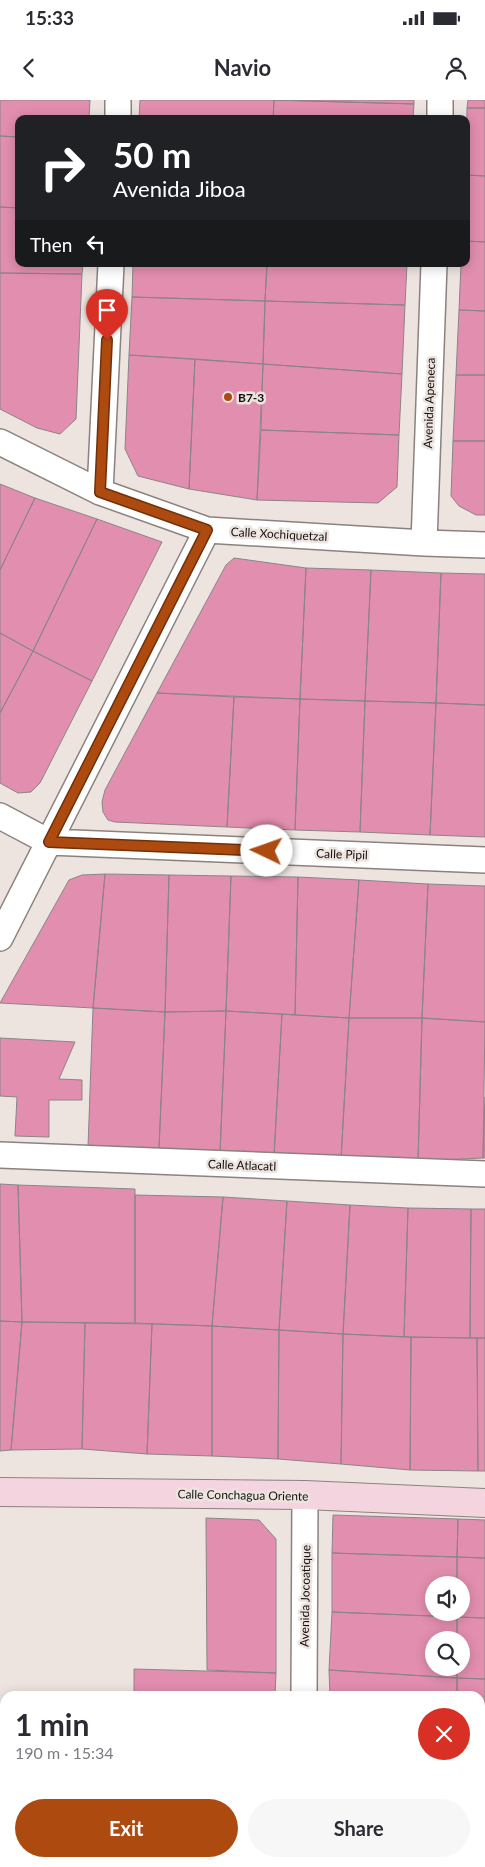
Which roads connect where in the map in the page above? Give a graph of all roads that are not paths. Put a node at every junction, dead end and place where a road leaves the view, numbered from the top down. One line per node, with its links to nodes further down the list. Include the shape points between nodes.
1 (118, 100): 3 (street)
2 (440, 100): 4 (street)
3 (118, 115)
4 (440, 115)
5 (111, 267): 8 (street)
6 (434, 267): 10 (street, Avenida Apeneca)
7 (0, 442): 8 (street, Calle Xochiquetzal)
8 (100, 492): 9 (street, Calle Xochiquetzal)
9 (207, 530): 10 (street, Calle Xochiquetzal); 13 (street)
10 (424, 543): 11 (street, Calle Xochiquetzal)
11 (485, 544)
12 (0, 816): 13 (street)
13 (49, 842): 14 (street, Calle Pipil); 15 (street)
14 (485, 860)
15 (0, 938)
16 (0, 1155): 17 (street, Calle Atlacatl)
17 (485, 1174)
18 (0, 1496): 19 (main road, Calle Conchagua Oriente)
19 (306, 1496): 20 (main road, Calle Conchagua Oriente); 21 (street, Avenida Jocoatique)
20 (485, 1503)
21 (304, 1691)

